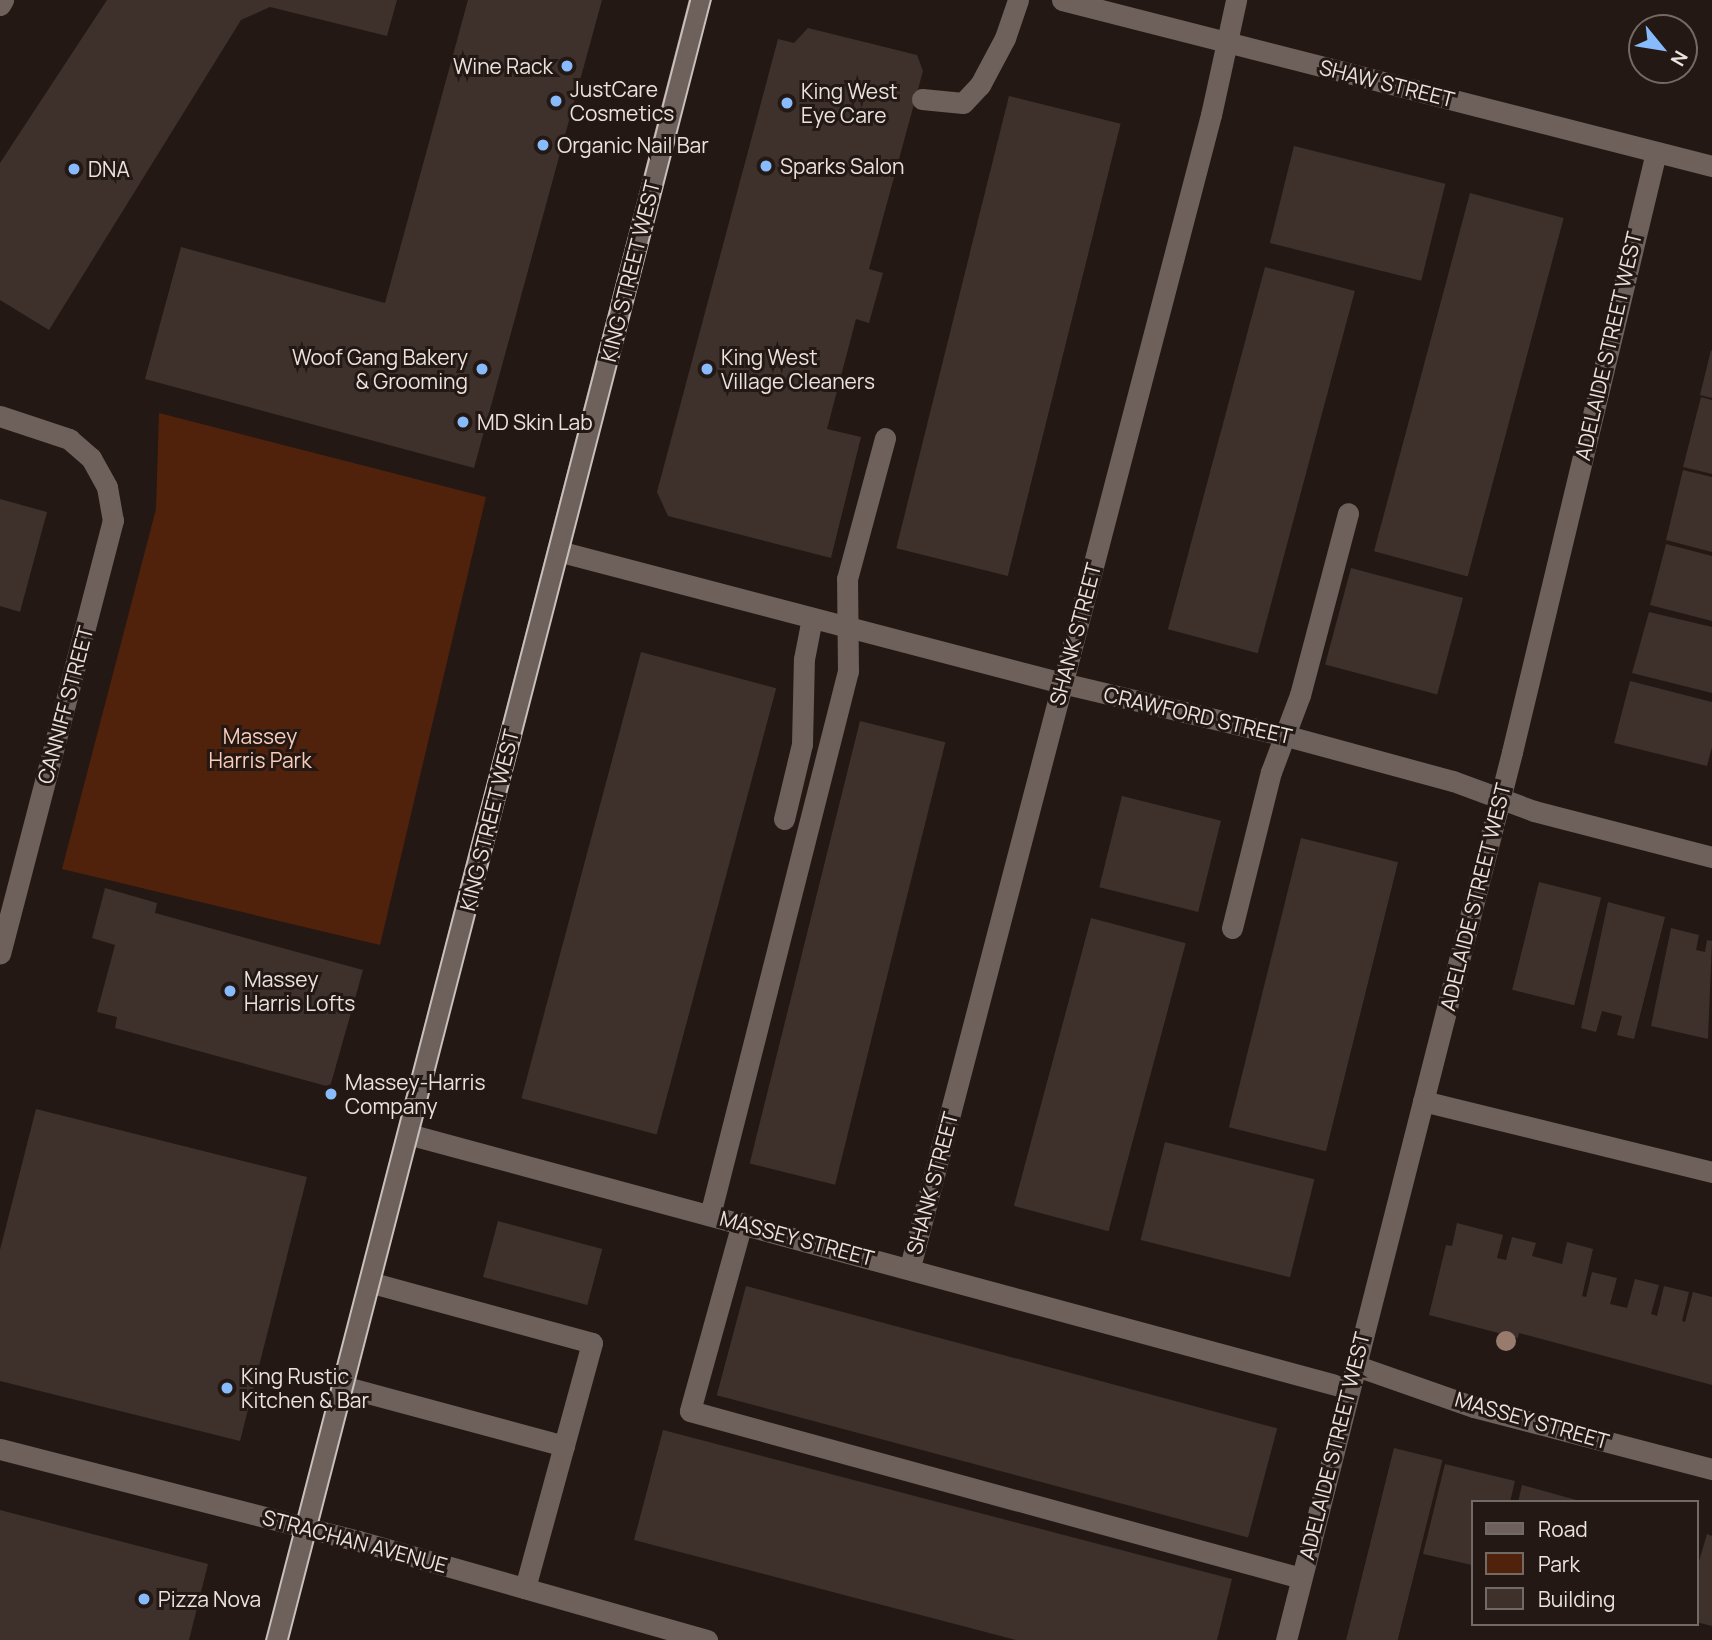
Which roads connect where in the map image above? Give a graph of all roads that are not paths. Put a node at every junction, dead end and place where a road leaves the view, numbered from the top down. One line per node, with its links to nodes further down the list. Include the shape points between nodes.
1 (3, 0): 6 (street)
2 (699, 0): 14 (street, KING STREET WEST)
3 (1018, 0): 8 (street, via 1005,38 980,85 963,103)
4 (1062, 0): 7 (street, SHAW STREET)
5 (1236, 0): 7 (street, SHANK STREET)
6 (0, 5)
7 (1227, 42): 9 (street, SHAW STREET); 17 (street, SHANK STREET)
8 (922, 99)
9 (1656, 152): 10 (street, SHAW STREET); 19 (street, ADELAIDE STREET WEST)
10 (1712, 166)
11 (0, 415): 23 (street, CANNIFF STREET, via 69,439 92,458 107,488 113,520)
12 (885, 438): 16 (street, via 847,579)
13 (1348, 513): 18 (street)
14 (558, 551): 15 (street, CRAWFORD STREET); 25 (street, KING STREET WEST)
15 (813, 618): 16 (street, CRAWFORD STREET); 20 (street, via 803,659 802,744)
16 (848, 627): 17 (street, CRAWFORD STREET); 27 (street, via 848,671)
17 (1062, 682): 18 (street, CRAWFORD STREET); 29 (street, SHANK STREET)
18 (1287, 736): 19 (street, CRAWFORD STREET); 22 (street, via 1271,772)
19 (1500, 799): 21 (street, CRAWFORD STREET); 24 (street, ADELAIDE STREET WEST)
20 (784, 819)
21 (1712, 857)
22 (1232, 928)
23 (0, 954)
24 (1423, 1101): 26 (street); 31 (street, ADELAIDE STREET WEST)
25 (408, 1134): 27 (street, MASSEY STREET); 30 (street, KING STREET WEST)
26 (1712, 1172)
27 (710, 1215): 28 (street, MASSEY STREET)
28 (742, 1223): 29 (street, MASSEY STREET); 38 (street, via 690,1411)
29 (910, 1267): 33 (street, MASSEY STREET)
30 (369, 1282): 32 (street, KING STREET WEST); 34 (street, via 592,1343)
31 (1354, 1365): 33 (street, ADELAIDE STREET WEST); 36 (street, MASSEY STREET, via 1474,1407)
32 (342, 1386): 34 (street); 37 (street, KING STREET WEST)
33 (1348, 1388): 38 (street, ADELAIDE STREET WEST)
34 (564, 1446): 39 (street)
35 (0, 1450): 37 (street, STRACHAN AVENUE)
36 (1712, 1469)
37 (306, 1527): 39 (street, STRACHAN AVENUE); 40 (street, KING STREET WEST)
38 (1301, 1578): 42 (street, ADELAIDE STREET WEST)
39 (525, 1588): 41 (street, STRACHAN AVENUE)
40 (276, 1640)
41 (707, 1640)
42 (1286, 1640)

